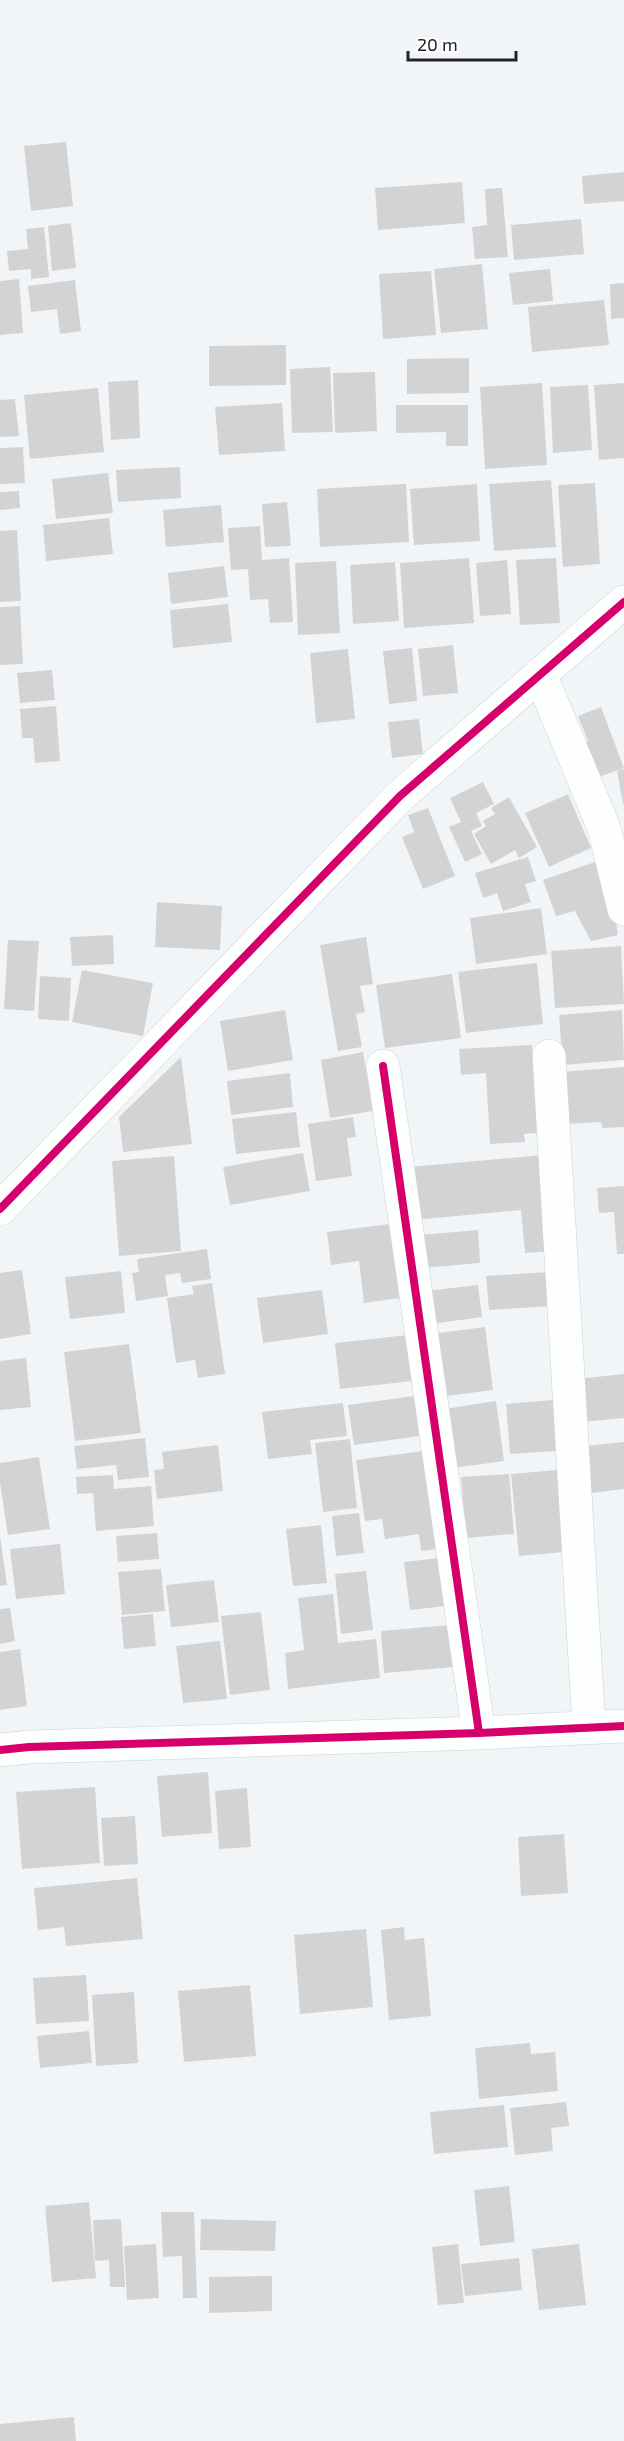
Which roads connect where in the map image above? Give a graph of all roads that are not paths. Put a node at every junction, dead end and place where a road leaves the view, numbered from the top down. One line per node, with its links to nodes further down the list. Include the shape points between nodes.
1 (624, 602): 2 (street)
2 (540, 674): 3 (street, via 604,828); 6 (street, via 400,796)
3 (624, 909)
4 (549, 1056): 8 (street)
5 (383, 1066): 9 (street)
6 (0, 1209)
7 (624, 1726): 8 (street)
8 (589, 1728): 9 (street)
9 (479, 1733): 10 (street)
10 (0, 1750)

